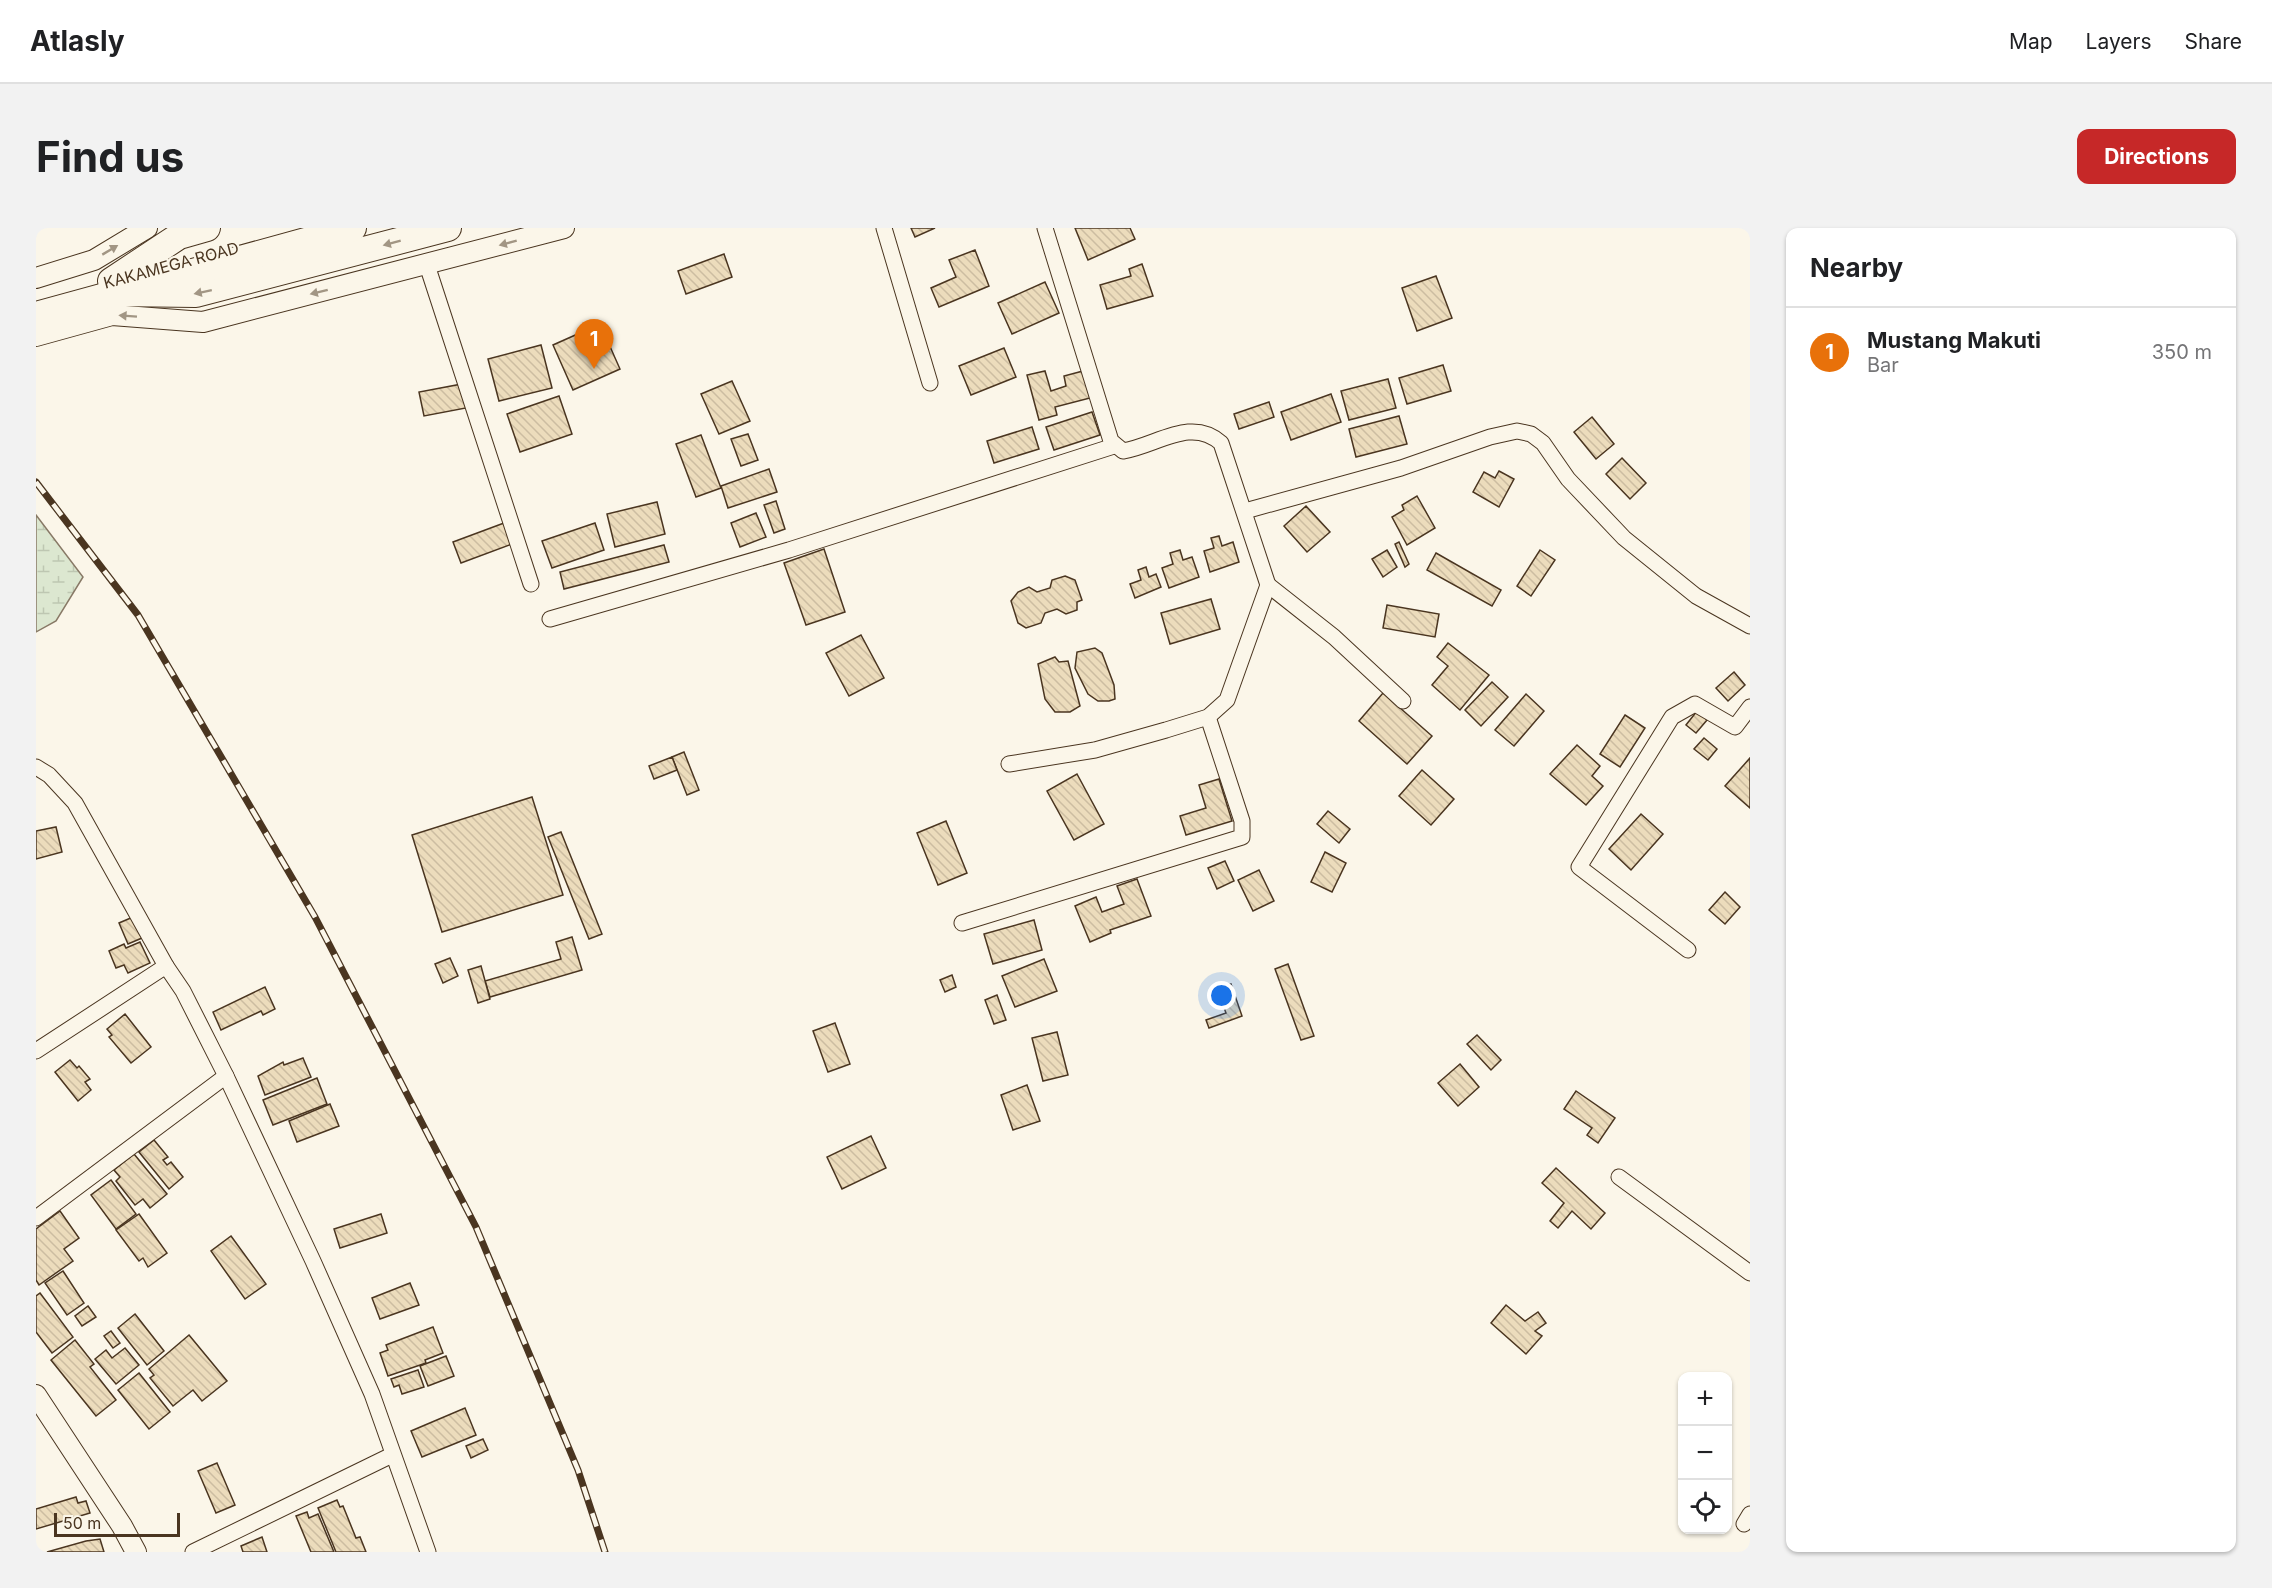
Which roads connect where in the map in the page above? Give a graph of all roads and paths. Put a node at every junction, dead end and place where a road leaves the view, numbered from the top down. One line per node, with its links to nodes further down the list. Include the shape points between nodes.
1 (147, 228): 10 (street, one-way to 1, via 94,260)
2 (207, 228): 11 (highway, via 178,236)
3 (306, 228): 11 (highway, KAKAMEGA ROAD)
4 (353, 228): 11 (highway)
5 (448, 228): 11 (highway, one-way to 11, via 196,294)
6 (564, 228): 9 (street, one-way to 9)
7 (884, 228): 15 (street)
8 (1045, 228): 16 (street)
9 (427, 265): 14 (street, one-way to 14, via 203,322 112,315); 18 (street)
10 (36, 278)
11 (113, 287): 12 (highway, KAKAMEGA ROAD); 13 (highway)
12 (36, 302)
13 (36, 315)
14 (36, 336)
15 (930, 383)
16 (1114, 446): 17 (street, via 1130,450 1191,431 1213,436 1221,443); 20 (street, via 789,550)
17 (1245, 511): 19 (street); 21 (street, via 1401,468 1490,437 1517,432 1531,434 1624,538 1696,596)
18 (531, 584)
19 (1268, 585): 22 (street, via 1334,637); 24 (street, via 1227,700)
20 (550, 619)
21 (1750, 626)
22 (1403, 701)
23 (1750, 706): 28 (street, via 1735,727 1695,704 1672,717 1579,867)
24 (1208, 717): 25 (street, via 1095,750); 27 (street, via 1242,821 1242,837)
25 (1009, 764)
26 (36, 767): 29 (street, via 75,803)
27 (962, 923)
28 (1688, 950)
29 (166, 966): 30 (street); 31 (street)
30 (36, 1051)
31 (226, 1076): 33 (street); 36 (street, via 372,1394)
32 (1619, 1177): 34 (street)
33 (36, 1218)
34 (1750, 1272)
35 (36, 1395): 37 (street)
36 (392, 1455): 38 (street); 39 (street)
37 (136, 1552)
38 (193, 1552)
39 (428, 1552)

